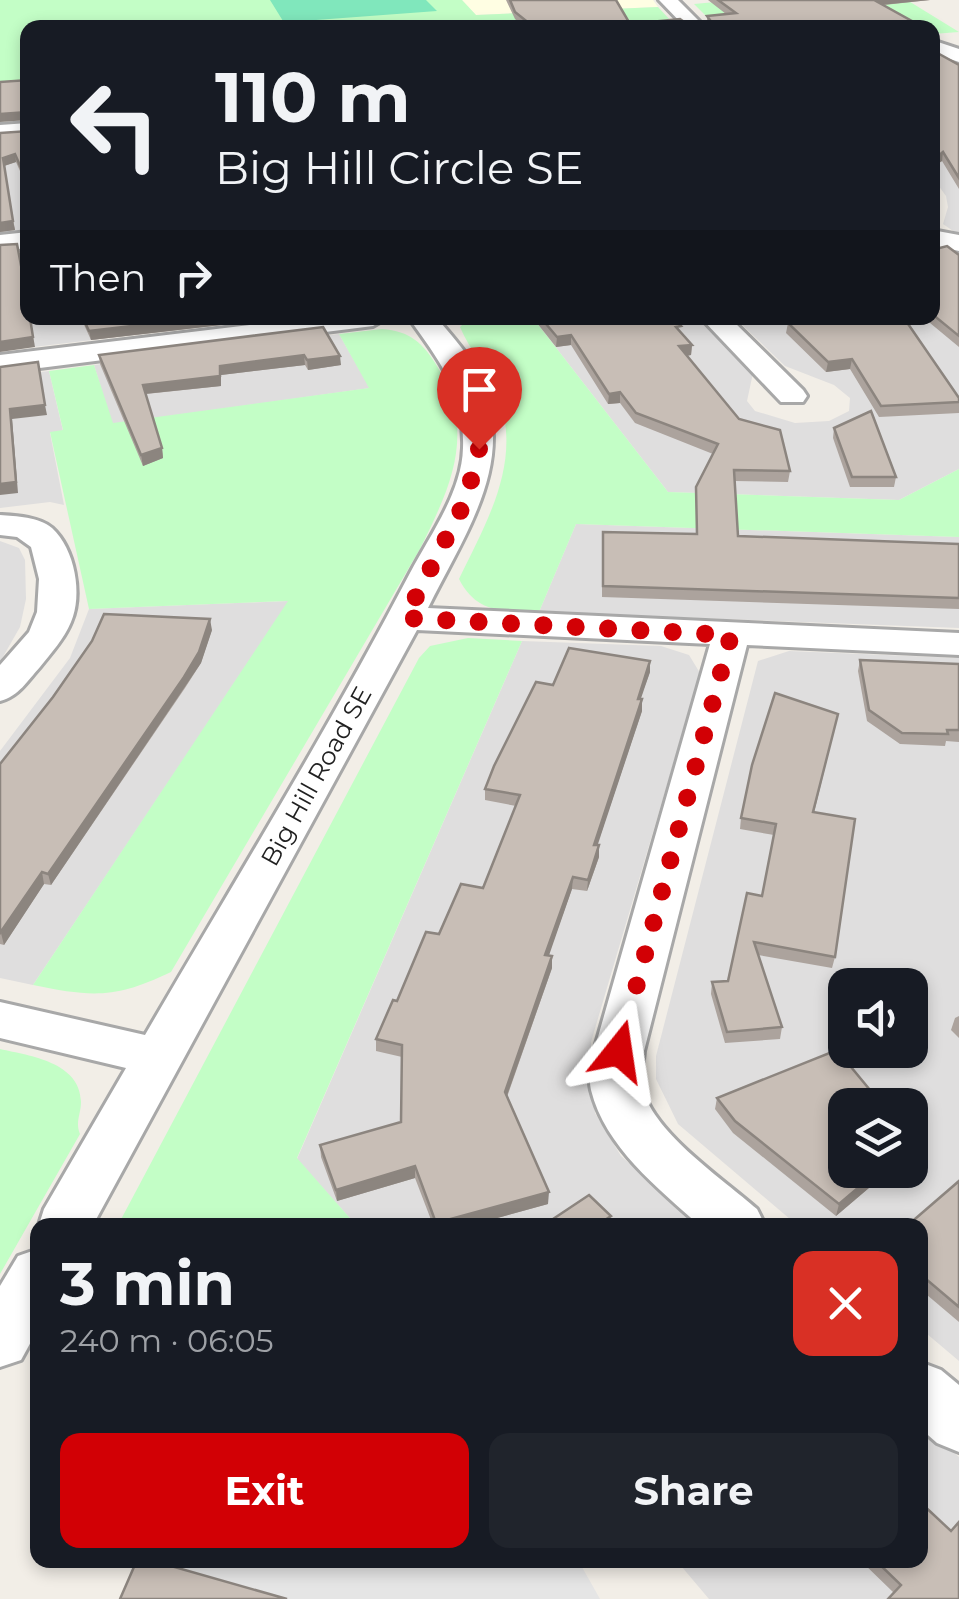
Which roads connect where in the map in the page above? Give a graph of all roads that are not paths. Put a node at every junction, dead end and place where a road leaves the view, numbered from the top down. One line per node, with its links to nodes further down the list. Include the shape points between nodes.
1 (668, 0): 2 (street)
2 (689, 20)
3 (316, 325): 6 (street)
4 (428, 325): 9 (street, Big Hill Road SE, via 460,367 474,403 479,449 466,500)
5 (722, 325): 7 (street)
6 (0, 364)
7 (792, 396)
8 (0, 525): 12 (street, via 34,531 46,541 58,604 52,622)
9 (405, 618): 10 (street); 14 (street, Big Hill Road SE)
10 (731, 635): 11 (street); 16 (street, via 619,1051 616,1086 645,1140)
11 (959, 644)
12 (0, 689)
13 (0, 1020): 14 (street)
14 (158, 1057): 15 (street, Big Hill Road SE)
15 (68, 1218)
16 (729, 1218)
17 (30, 1287): 18 (street)
18 (0, 1341)
19 (928, 1397): 20 (street)
20 (959, 1423)

